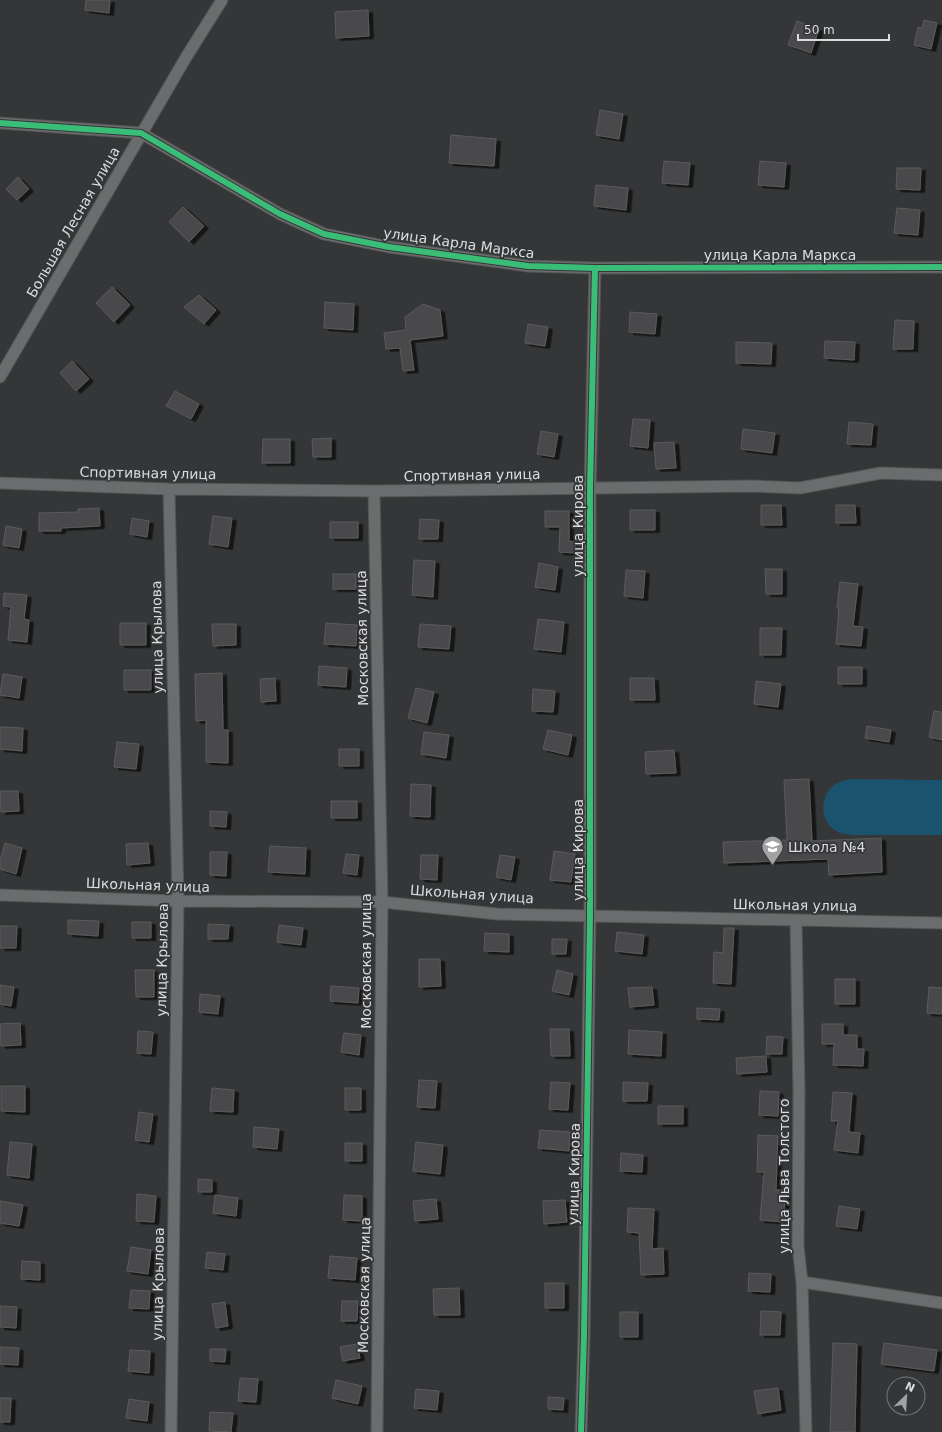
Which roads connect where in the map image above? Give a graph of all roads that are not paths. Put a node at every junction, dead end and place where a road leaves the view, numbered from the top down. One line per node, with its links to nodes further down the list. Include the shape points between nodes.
1 (222, 0): 3 (street, Большая Лесная улица)
2 (0, 123): 3 (street, улица Карла Маркса)
3 (141, 133): 5 (street, улица Карла Маркса, via 280,214 324,234 389,247 528,266); 6 (street, Большая Лесная улица)
4 (942, 267): 5 (street, улица Карла Маркса)
5 (595, 268): 10 (street, улица Кирова)
6 (0, 377)
7 (942, 475): 10 (street, Спортивная улица, via 882,473 800,488 752,486)
8 (0, 483): 9 (street, Спортивная улица)
9 (169, 489): 11 (street, Спортивная улица); 13 (street, улица Крылова)
10 (590, 489): 11 (street, Спортивная улица); 15 (street, улица Кирова)
11 (374, 491): 14 (street, Московская улица)
12 (0, 895): 13 (street, Школьная улица)
13 (178, 901): 14 (street, Школьная улица); 20 (street, улица Крылова)
14 (382, 902): 15 (street, Школьная улица, via 497,914); 21 (street, Московская улица)
15 (590, 916): 16 (street, Школьная улица); 22 (street, улица Кирова)
16 (796, 921): 17 (street, Школьная улица); 18 (street, улица Льва Толстого, via 798,1246)
17 (942, 923)
18 (802, 1282): 19 (street); 23 (street, улица Льва Толстого)
19 (942, 1303)
20 (171, 1432)
21 (377, 1432)
22 (581, 1432)
23 (806, 1432)

